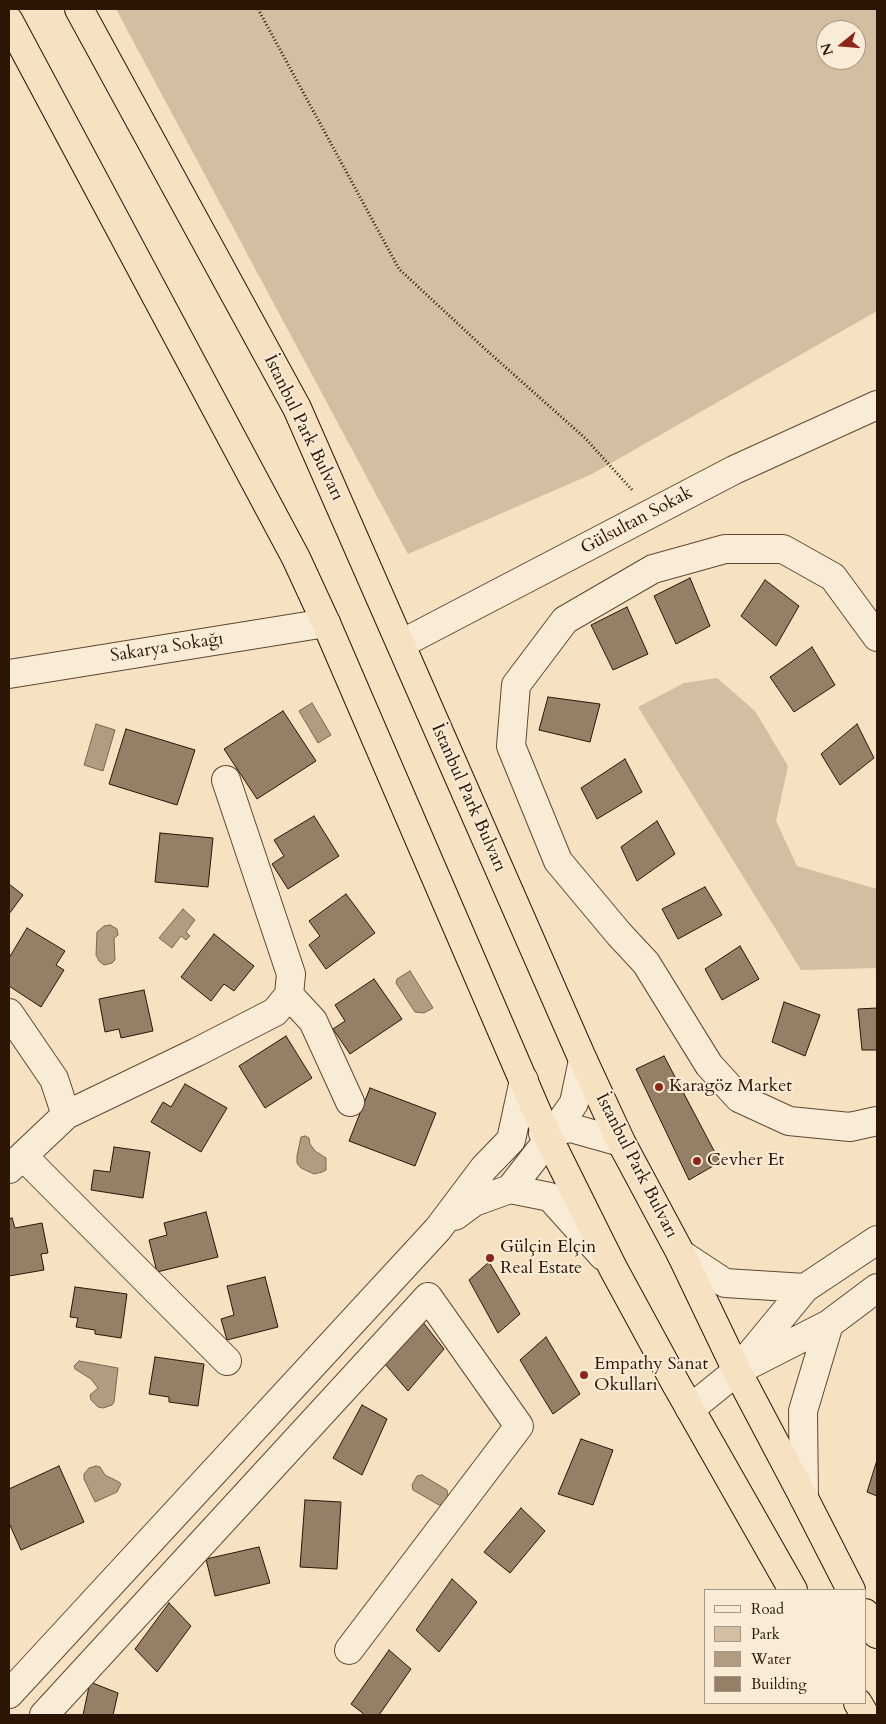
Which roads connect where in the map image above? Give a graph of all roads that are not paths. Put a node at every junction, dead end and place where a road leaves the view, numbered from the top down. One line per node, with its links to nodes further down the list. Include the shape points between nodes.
1 (85, 14): 6 (highway, İstanbul Park Bulvarı, via 297,408)
2 (9, 20): 4 (highway, via 296,558)
3 (877, 405): 6 (street, Gülsultan Sokak, via 734,470)
4 (326, 623): 7 (street, Sakarya Sokağı); 12 (highway)
5 (877, 637): 15 (street, via 833,577 783,549 725,549 653,568 565,620 516,685 511,746 558,861 646,963 709,1065 739,1098 789,1121 850,1127)
6 (401, 644): 11 (highway, İstanbul Park Bulvarı)
7 (9, 674)
8 (226, 780): 9 (street, via 291,974)
9 (289, 995): 13 (street, via 313,1021); 14 (street, via 276,1012)
10 (9, 1013): 14 (street, via 54,1079)
11 (583, 1060): 16 (street, via 574,1103); 18 (highway, İstanbul Park Bulvarı)
12 (524, 1080): 16 (highway); 17 (street)
13 (350, 1102)
14 (66, 1115): 19 (street)
15 (877, 1121)
16 (550, 1134): 17 (street); 18 (street, via 571,1128); 20 (street); 24 (highway)
17 (511, 1140): 21 (street, via 484,1168)
18 (621, 1142): 23 (highway, İstanbul Park Bulvarı)
19 (16, 1162): 28 (street)
20 (510, 1189): 21 (street, via 474,1202); 24 (street, via 550,1197)
21 (438, 1229): 31 (street)
22 (877, 1240): 25 (street)
23 (681, 1254): 25 (street, via 726,1283); 29 (highway, İstanbul Park Bulvarı)
24 (613, 1268): 30 (highway)
25 (805, 1288): 29 (street)
26 (877, 1288): 27 (street)
27 (829, 1324): 29 (street); 33 (street, via 803,1411)
28 (227, 1361)
29 (737, 1371): 30 (street); 33 (highway, İstanbul Park Bulvarı)
30 (690, 1409): 34 (highway)
31 (224, 1460): 32 (street); 39 (street)
32 (252, 1490): 38 (street, via 428,1297 519,1426); 41 (street)
33 (804, 1498): 35 (highway, İstanbul Park Bulvarı)
34 (792, 1589)
35 (850, 1589)
36 (866, 1615): 37 (highway)
37 (877, 1634)
38 (349, 1650)
39 (9, 1694)
40 (859, 1704): 42 (highway)
41 (44, 1715)
42 (865, 1715)

